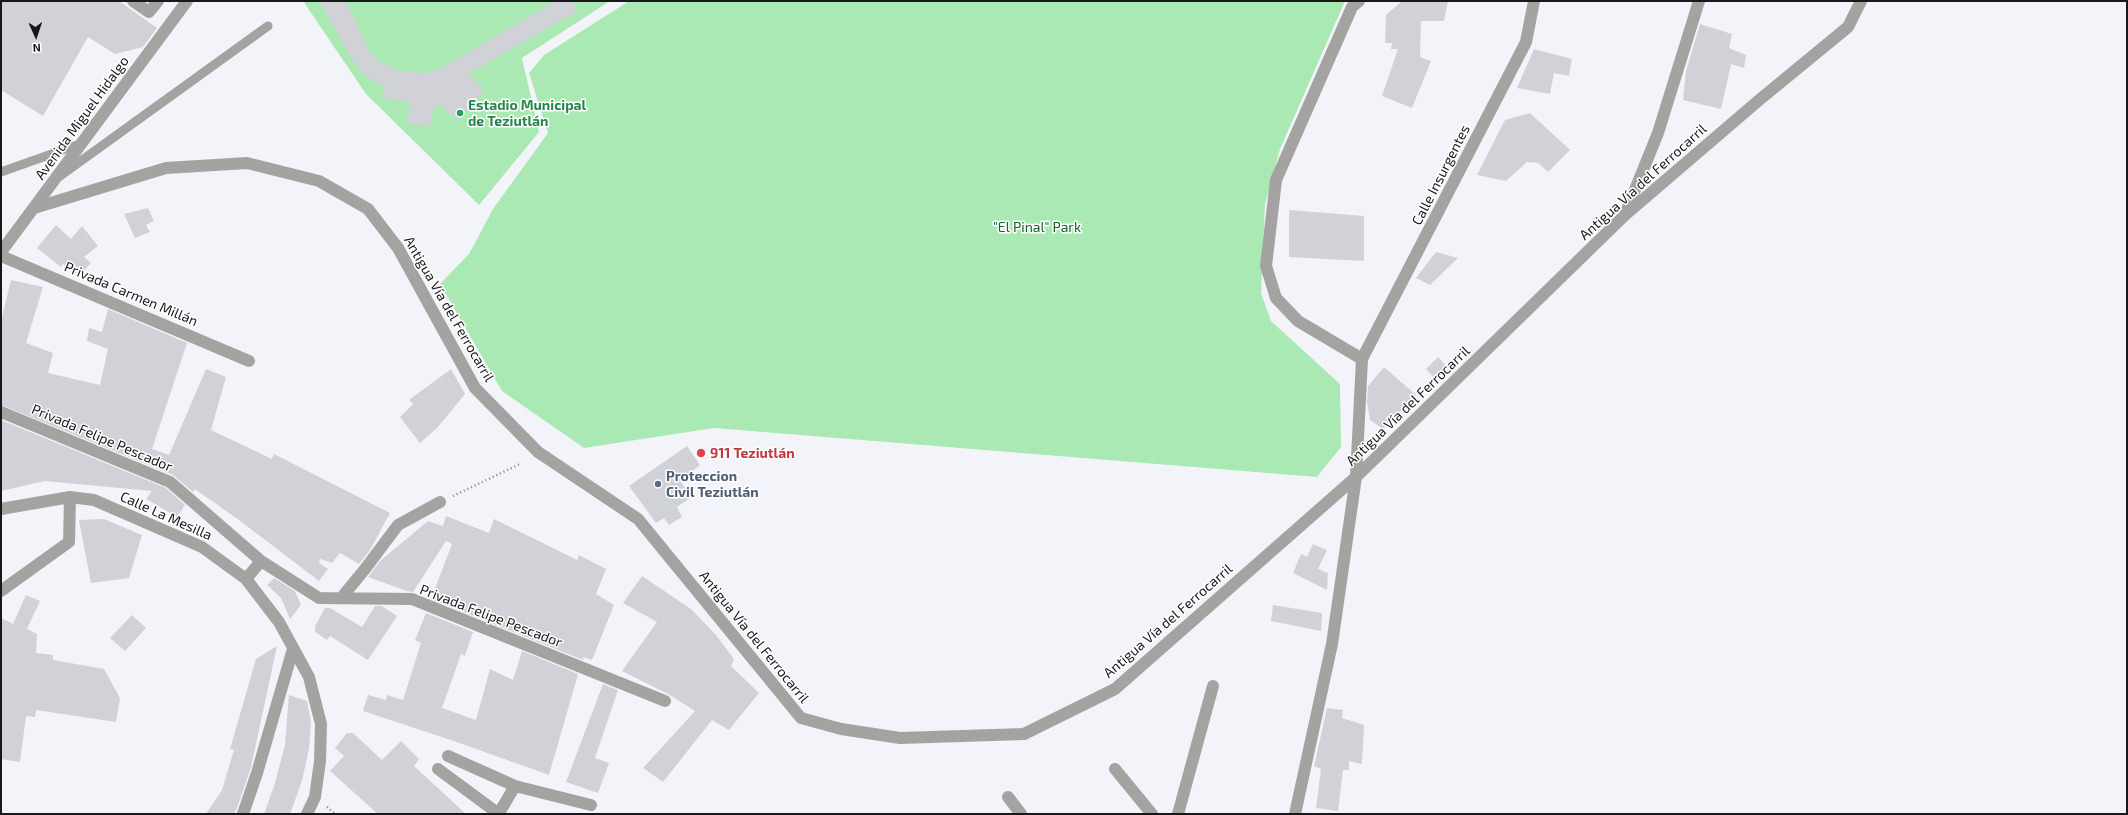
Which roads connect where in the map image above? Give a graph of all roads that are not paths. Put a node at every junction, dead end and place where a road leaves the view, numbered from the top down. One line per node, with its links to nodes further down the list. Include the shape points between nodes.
1 (133, 1): 2 (street, via 149,12)
2 (158, 1)
3 (188, 1): 9 (street, Avenida Miguel Hidalgo)
4 (1359, 1): 16 (street, via 1352,8 1276,180 1266,266 1276,298 1298,321)
5 (1534, 1): 16 (street, Calle Insurgentes, via 1526,42)
6 (1699, 1): 13 (street, via 1658,133)
7 (1861, 1): 13 (street, Antigua Vía del Ferrocarril, via 1848,27)
8 (268, 26): 11 (lane)
9 (80, 144): 10 (lane); 11 (street, Avenida Miguel Hidalgo)
10 (1, 172)
11 (54, 180): 12 (street, Avenida Miguel Hidalgo)
12 (34, 208): 14 (street, Avenida Miguel Hidalgo); 19 (street, Antigua Vía del Ferrocarril, via 166,168 247,163 319,181 368,208 398,248 476,388 538,452 638,519 800,718 840,729 900,738 1024,734 1115,688)
13 (1625, 215): 19 (street, Antigua Vía del Ferrocarril)
14 (1, 252)
15 (1, 256): 17 (street, Privada Carmen Millán)
16 (1362, 359): 19 (street)
17 (249, 361)
18 (1, 412): 23 (street, Privada Felipe Pescador, via 170,482)
19 (1356, 477): 42 (street, via 1332,644)
20 (70, 497): 22 (street, Calle La Mesilla); 24 (street, Calle La Mesilla, via 94,500 202,547); 25 (street, via 69,542)
21 (440, 502): 26 (street, via 398,525)
22 (1, 509)
23 (261, 561): 24 (street); 26 (street, Privada Felipe Pescador, via 319,598)
24 (246, 579): 27 (street, Calle La Mesilla, via 279,622)
25 (1, 591)
26 (342, 597): 29 (street, Privada Felipe Pescador, via 412,600)
27 (293, 648): 37 (street, via 258,773); 38 (street, Calle La Mesilla, via 309,677 321,724 320,761 315,797)
28 (1213, 686): 41 (street)
29 (664, 701)
30 (448, 756): 33 (street)
31 (438, 768): 36 (street)
32 (1115, 769): 40 (street)
33 (515, 786): 35 (street); 36 (street)
34 (1008, 797): 39 (street)
35 (591, 805)
36 (499, 813)
37 (243, 814)
38 (307, 814)
39 (1021, 814)
40 (1152, 814)
41 (1178, 814)
42 (1295, 814)

